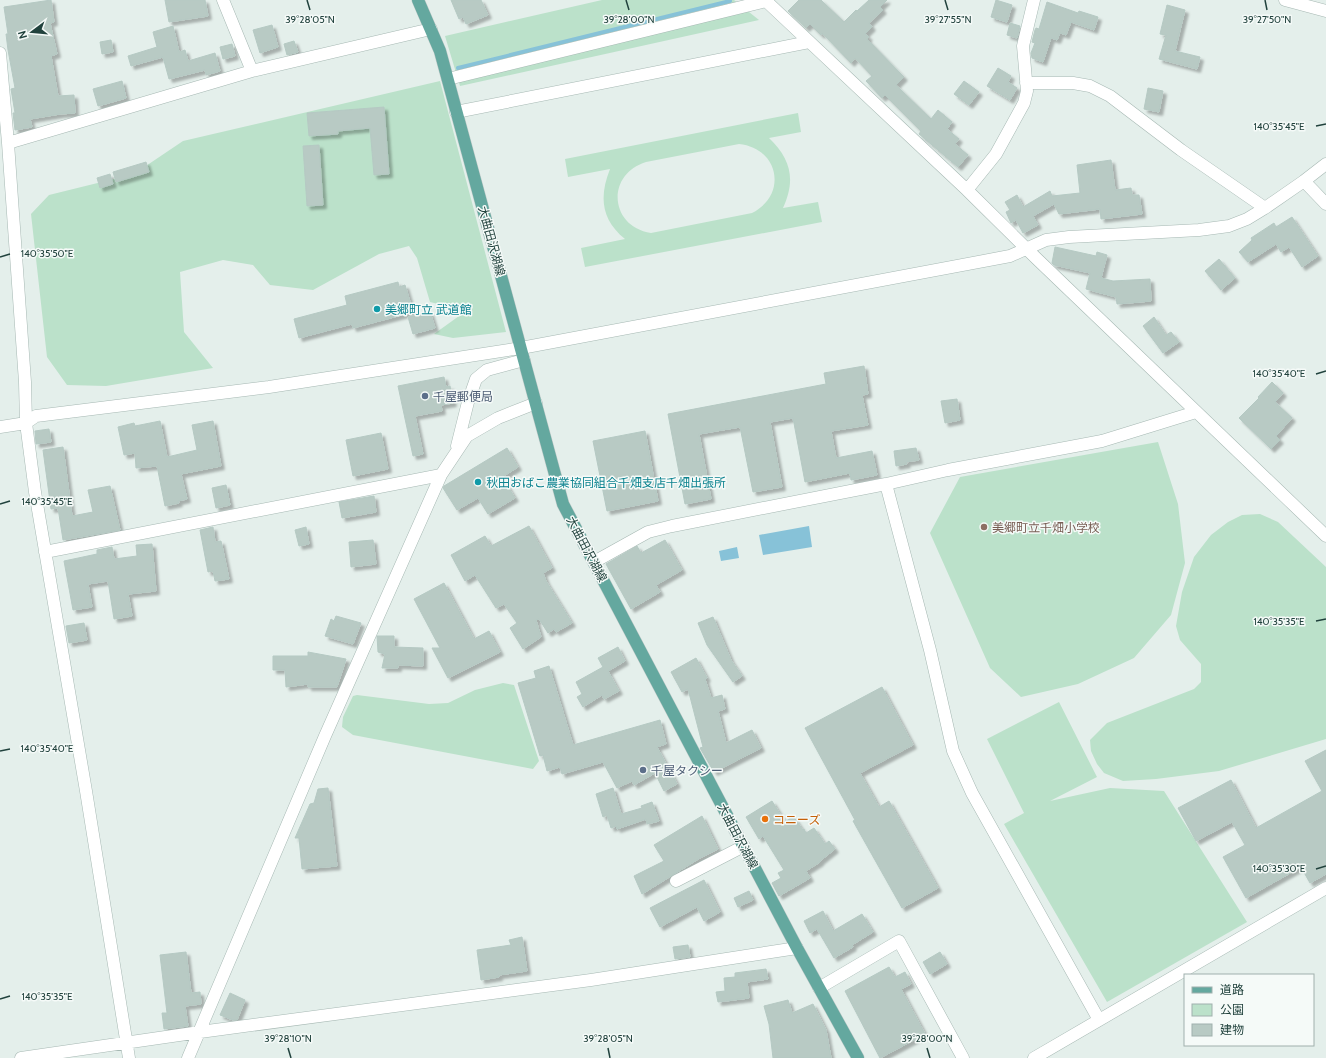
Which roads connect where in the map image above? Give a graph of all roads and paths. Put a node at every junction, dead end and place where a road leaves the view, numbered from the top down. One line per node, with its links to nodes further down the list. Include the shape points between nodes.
1 (223, 0): 10 (street)
2 (418, 0): 7 (main road, 大曲田沢湖線)
3 (1034, 0): 12 (street, via 1023,46)
4 (1285, 0): 6 (street)
5 (766, 1): 8 (street); 11 (street)
6 (1326, 11)
7 (431, 29): 10 (street); 11 (main road, 大曲田沢湖線)
8 (809, 42): 13 (street); 17 (street)
9 (0, 53): 14 (street)
10 (252, 71): 14 (street)
11 (448, 80): 13 (main road, 大曲田沢湖線)
12 (1026, 83): 17 (street, via 1024,103 996,154); 19 (street, via 1074,83 1090,86 1110,96 1181,150)
13 (456, 112): 21 (main road, 大曲田沢湖線)
14 (8, 143): 25 (street)
15 (1326, 164): 16 (street)
16 (1304, 181): 18 (street); 19 (street)
17 (967, 190): 20 (street)
18 (1326, 204)
19 (1265, 208): 20 (street, via 1229,226 1069,237 1046,240)
20 (1027, 249): 21 (street, via 1010,256); 24 (street)
21 (521, 348): 22 (main road, 大曲田沢湖線); 25 (street, via 269,387 36,416)
22 (524, 360): 23 (main road, 大曲田沢湖線); 27 (street, via 486,370 476,379)
23 (536, 403): 27 (street, via 498,418 467,436); 32 (main road, 大曲田沢湖線, via 563,504)
24 (1196, 412): 29 (street, via 1102,441); 30 (street)
25 (26, 423): 26 (street); 31 (street)
26 (0, 427)
27 (454, 455): 28 (street)
28 (441, 476): 31 (street); 39 (street, via 326,736)
29 (886, 484): 32 (street, via 648,532); 38 (street, via 930,650 953,751 972,793)
30 (1326, 536)
31 (45, 552): 40 (street)
32 (594, 562): 33 (main road, 大曲田沢湖線)
33 (744, 846): 34 (street); 36 (main road, 大曲田沢湖線)
34 (676, 881)
35 (1326, 888): 38 (street)
36 (797, 948): 37 (main road, 大曲田沢湖線); 39 (street, via 591,980)
37 (819, 988): 44 (main road, 大曲田沢湖線); 45 (street, via 899,941)
38 (1099, 1020): 46 (street)
39 (200, 1032): 40 (street); 43 (street)
40 (126, 1044): 41 (street); 42 (street)
41 (21, 1058)
42 (129, 1058)
43 (188, 1058)
44 (858, 1058)
45 (962, 1058)
46 (1034, 1058)

